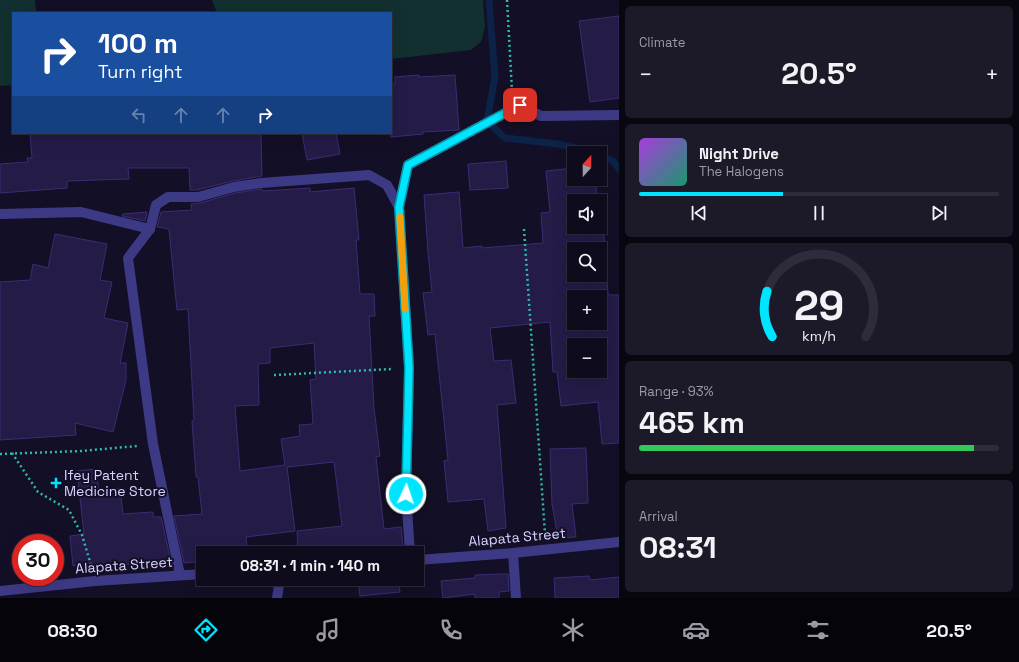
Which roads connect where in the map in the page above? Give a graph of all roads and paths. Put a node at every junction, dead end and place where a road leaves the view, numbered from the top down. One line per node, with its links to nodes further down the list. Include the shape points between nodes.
1 (507, 0): 2 (path, via 511,90)
2 (520, 105): 3 (street, via 541,116); 4 (street, via 408,165)
3 (619, 115)
4 (399, 207): 6 (street, via 388,185 369,175 260,183 198,197 168,197 156,205); 8 (street)
5 (0, 214): 6 (street, via 81,212)
6 (150, 229): 10 (street, via 128,258)
7 (524, 229): 15 (path)
8 (409, 368): 9 (path); 14 (street, via 406,494)
9 (274, 375)
10 (153, 444): 11 (path, via 80,451); 19 (street)
11 (12, 453): 12 (path); 20 (path, via 38,492 69,510 82,535)
12 (0, 454)
13 (619, 542): 15 (street, Alapata Street)
14 (410, 546)
15 (546, 549): 16 (street, Alapata Street)
16 (513, 553): 17 (street, Alapata Street); 24 (street)
17 (424, 559)
18 (196, 574): 19 (street, Alapata Street)
19 (180, 575): 20 (street, Alapata Street)
20 (95, 581): 22 (street, Alapata Street)
21 (279, 586): 23 (street)
22 (0, 591)
23 (278, 598)
24 (516, 598)

